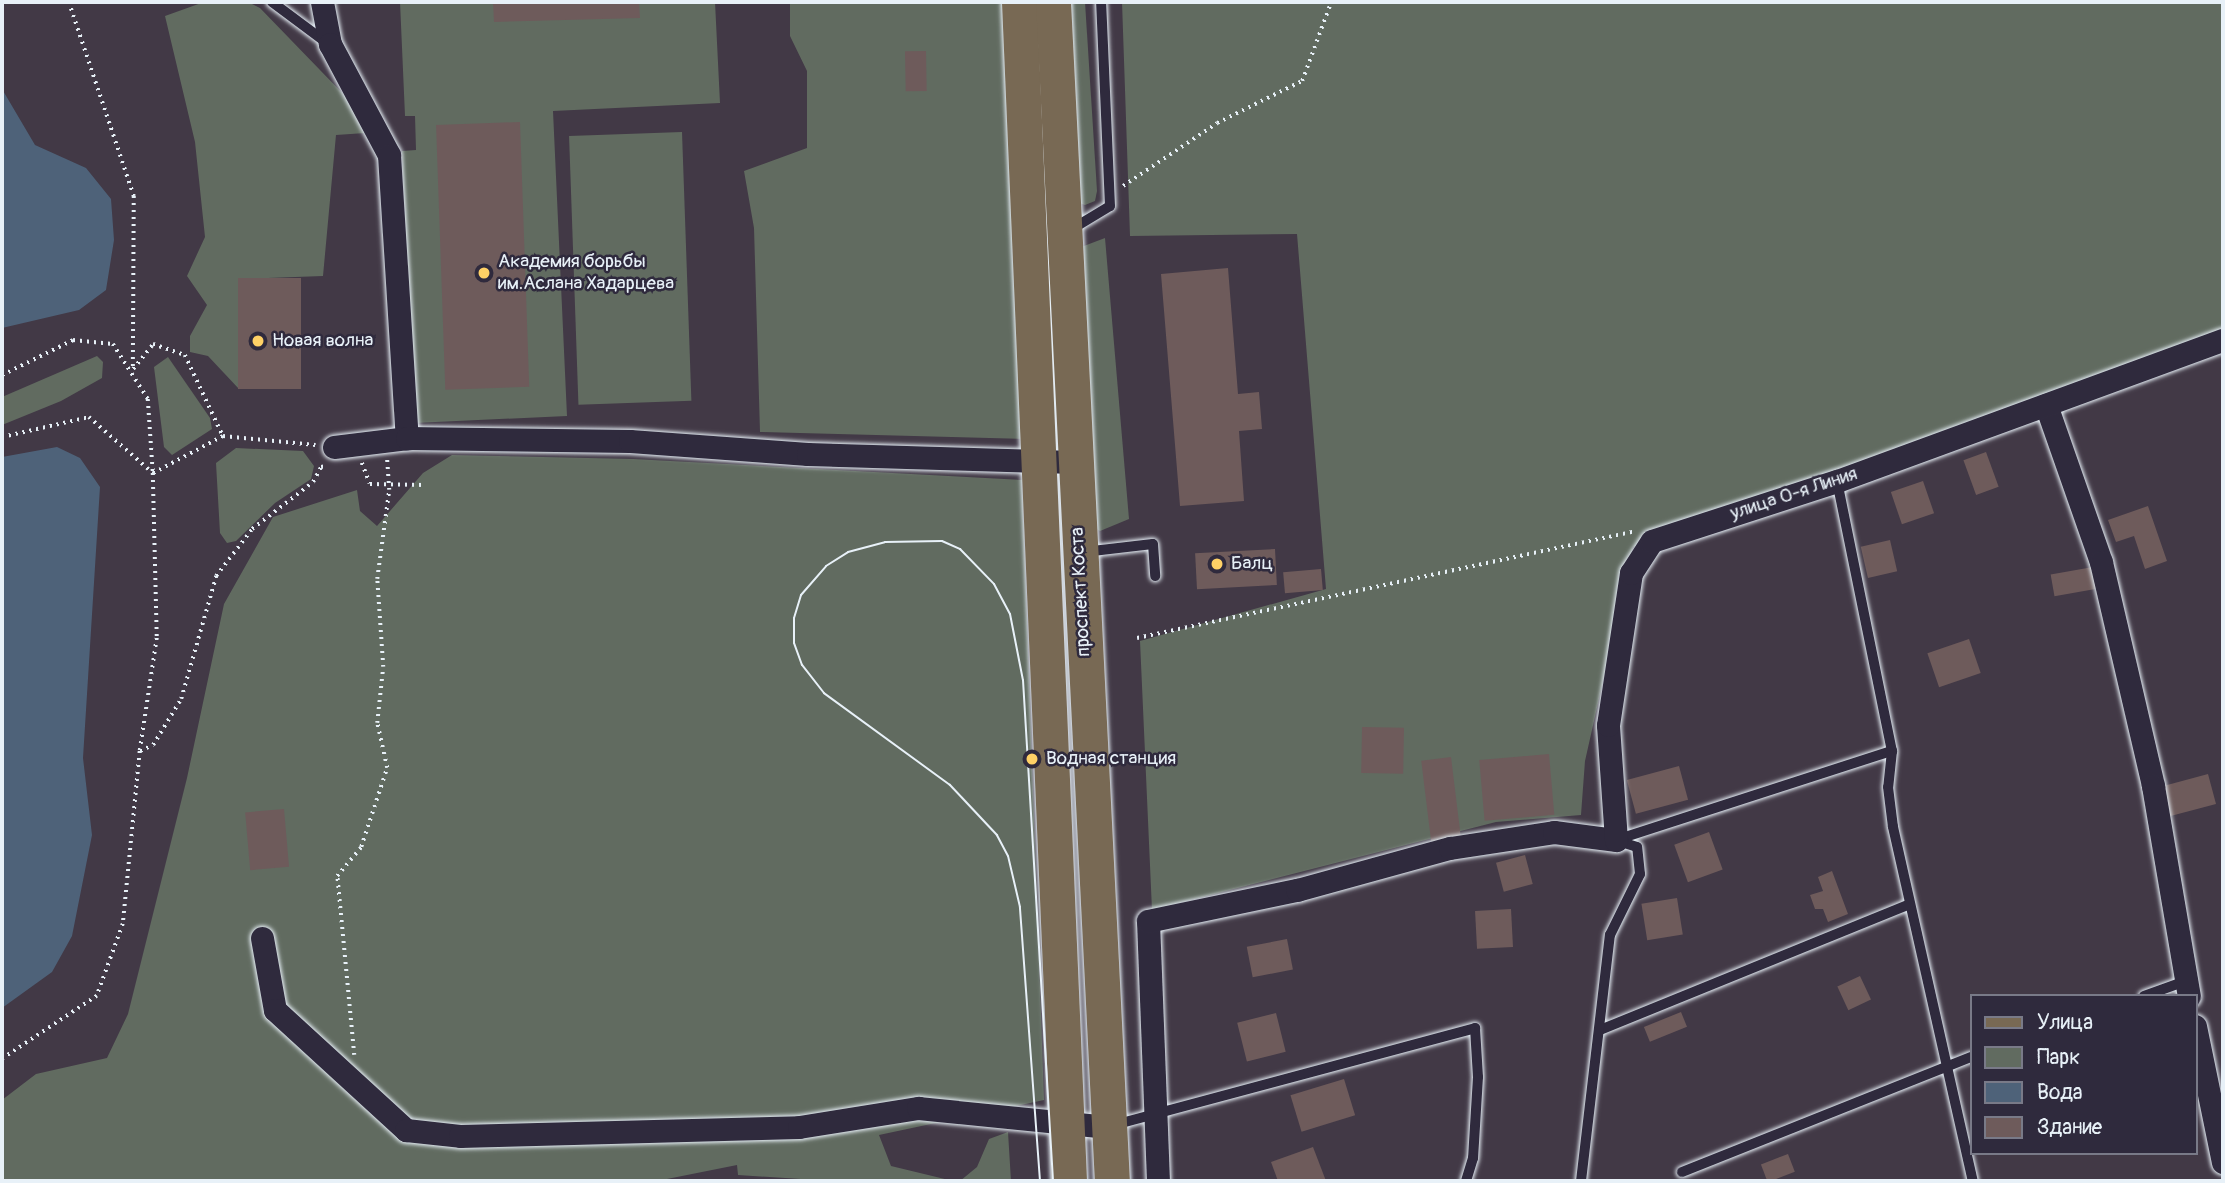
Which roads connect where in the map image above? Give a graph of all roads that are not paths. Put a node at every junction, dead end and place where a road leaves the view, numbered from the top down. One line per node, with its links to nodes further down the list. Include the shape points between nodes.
1 (272, 2): 6 (lane)
2 (323, 2): 6 (street)
3 (1019, 2): 12 (main road, проспект Коста)
4 (1053, 2): 7 (main road, проспект Коста)
5 (1101, 2): 7 (lane, via 1110,206)
6 (330, 44): 10 (street, via 389,155)
7 (1063, 234): 13 (main road, проспект Коста)
8 (2223, 341): 9 (street, улица 0-я Линия)
9 (2046, 405): 14 (street, улица 0-я Линия); 21 (street, via 2101,562 2153,786)
10 (396, 439): 11 (street); 12 (street, via 630,441 808,454)
11 (337, 456)
12 (1036, 459): 13 (street); 28 (main road, проспект Коста)
13 (1074, 462): 15 (main road, проспект Коста)
14 (1837, 481): 17 (lane); 18 (street, улица 0-я Линия, via 1651,541 1631,573 1608,725)
15 (1078, 553): 16 (lane, via 1153,544); 29 (main road, проспект Коста)
16 (1154, 576)
17 (1892, 751): 18 (lane); 19 (lane, via 1888,787)
18 (1616, 840): 23 (lane, via 1637,847 1640,874 1610,935); 27 (street, via 1554,832 1450,848 1297,890 1148,921)
19 (1908, 905): 23 (lane); 26 (lane)
20 (262, 938): 28 (street, via 275,1010 406,1130 460,1136 799,1127 918,1108)
21 (2188, 988): 22 (lane)
22 (2155, 994)
23 (1600, 1030): 36 (lane)
24 (2197, 1036): 30 (street)
25 (1969, 1058): 26 (lane)
26 (1946, 1066): 31 (lane); 37 (lane)
27 (1154, 1113): 29 (lane); 34 (street); 35 (lane, via 1475,1027 1478,1077 1473,1158)
28 (1067, 1126): 29 (street); 32 (main road, проспект Коста)
29 (1108, 1127): 33 (main road, проспект Коста)
30 (2223, 1162)
31 (1682, 1172)
32 (1069, 1181)
33 (1112, 1181)
34 (1158, 1181)
35 (1466, 1181)
36 (1581, 1181)
37 (1973, 1181)

